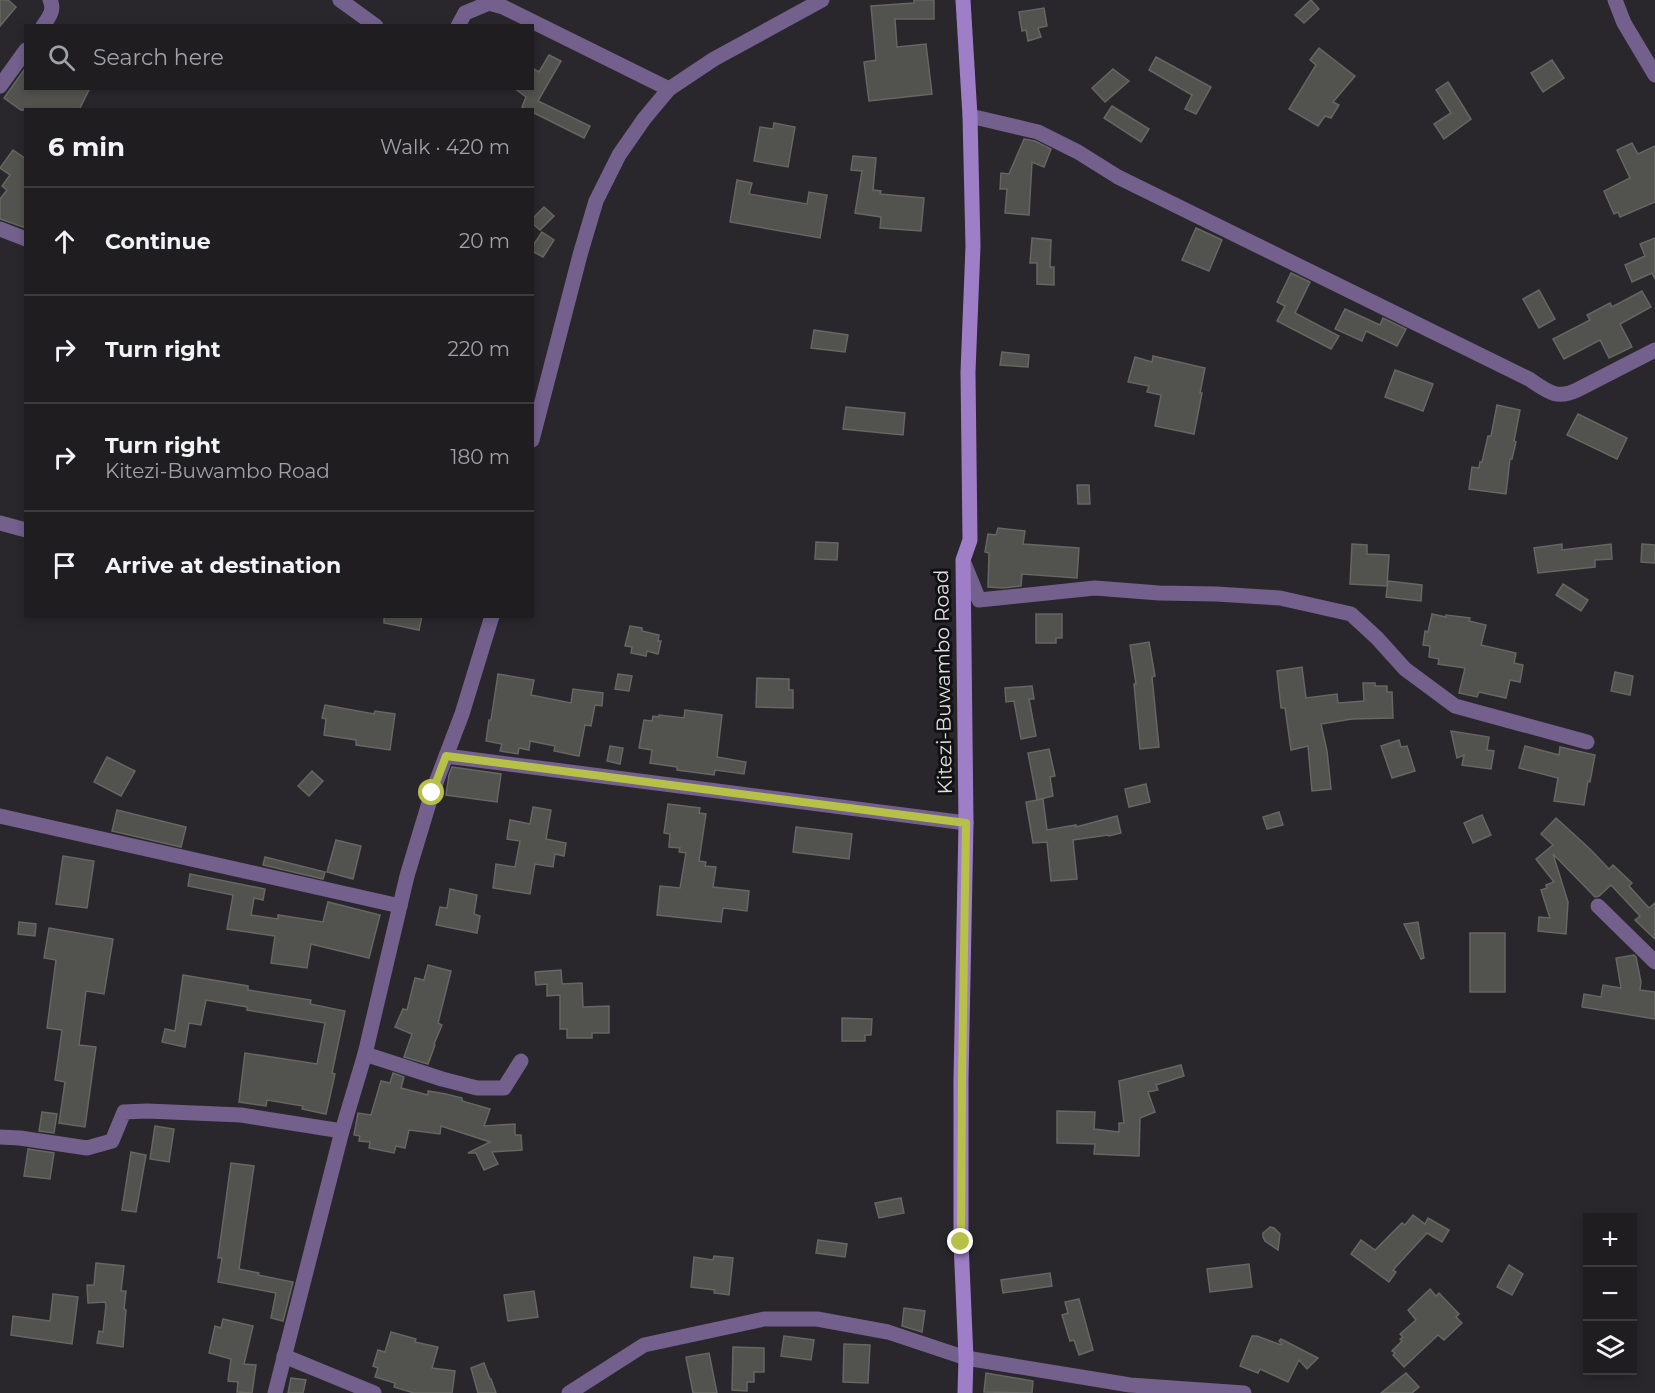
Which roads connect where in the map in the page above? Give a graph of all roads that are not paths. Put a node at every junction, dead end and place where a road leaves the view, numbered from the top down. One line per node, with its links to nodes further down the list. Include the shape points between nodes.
1 (50, 0): 6 (street, via 51,14)
2 (340, 0): 7 (street)
3 (822, 0): 12 (street, via 714,59)
4 (963, 0): 13 (street, Kitezi-Buwambo Road)
5 (1615, 0): 10 (street)
6 (44, 24)
7 (373, 24)
8 (459, 24): 12 (street, via 465,13 489,3 502,7)
9 (24, 53): 11 (street)
10 (1655, 75)
11 (0, 86)
12 (669, 89): 17 (street, via 619,154 596,201)
13 (970, 116): 16 (street, via 1038,132 1118,177 1558,395 1577,390); 20 (street, Kitezi-Buwambo Road, via 970,540)
14 (0, 229): 15 (street)
15 (24, 238)
16 (1655, 350)
17 (534, 432)
18 (0, 523): 19 (street)
19 (24, 529)
20 (963, 560): 22 (street, via 979,600 1095,588 1280,598 1351,614 1405,669 1455,706); 25 (street, Kitezi-Buwambo Road)
21 (491, 618): 23 (street)
22 (1587, 742)
23 (446, 756): 25 (street); 26 (street)
24 (0, 816): 26 (street)
25 (966, 823): 34 (street, Kitezi-Buwambo Road, via 961,1230)
26 (400, 906): 29 (street)
27 (1598, 906): 28 (street)
28 (1655, 962)
29 (365, 1054): 30 (street, via 477,1088 504,1088); 31 (street)
30 (521, 1061)
31 (342, 1131): 32 (street, via 241,1115 147,1111 124,1112 112,1141 87,1148); 33 (street)
32 (0, 1137)
33 (284, 1356): 35 (street); 36 (street)
34 (966, 1358): 37 (street, via 888,1332 817,1319 764,1319 644,1345); 38 (street, Kitezi-Buwambo Road); 39 (street, via 1130,1385)
35 (275, 1393)
36 (374, 1393)
37 (569, 1393)
38 (965, 1393)
39 (1244, 1393)

